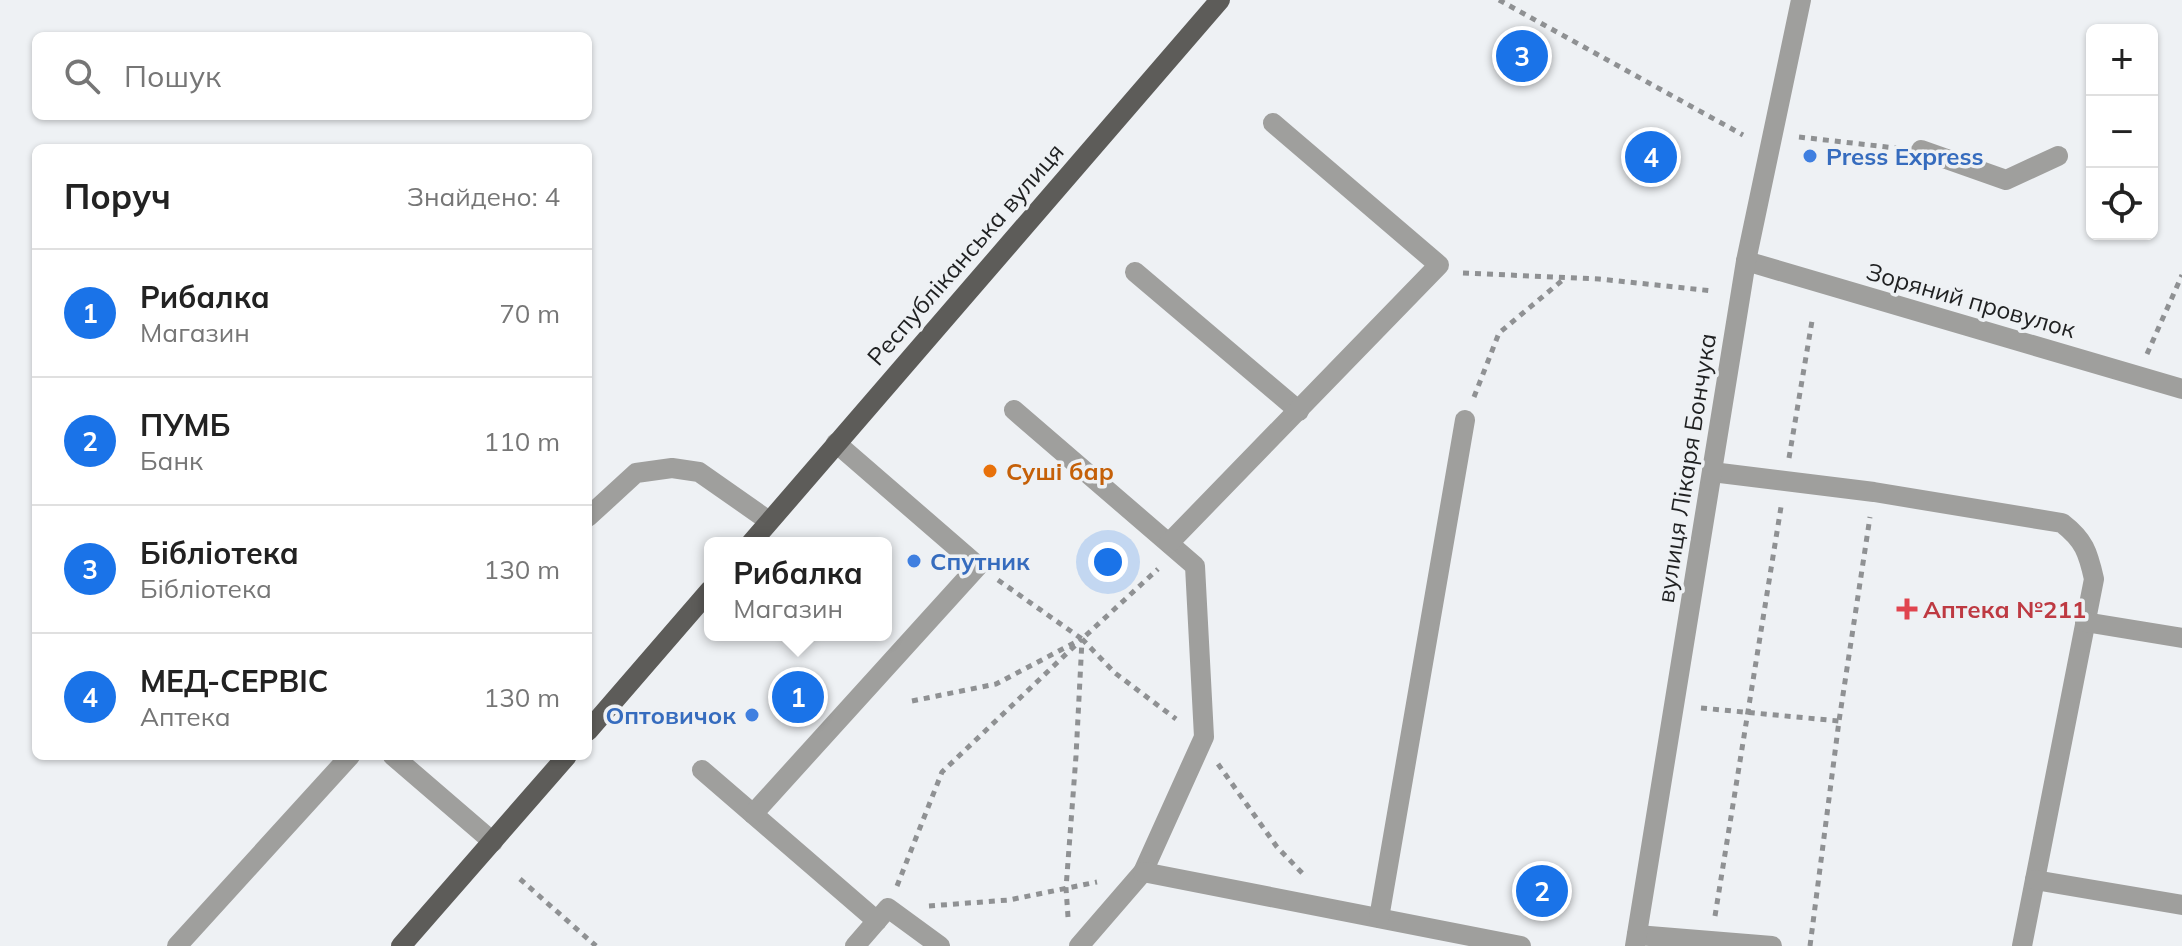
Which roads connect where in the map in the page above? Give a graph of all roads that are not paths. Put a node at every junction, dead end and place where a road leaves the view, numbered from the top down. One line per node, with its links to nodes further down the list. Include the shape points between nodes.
1 (1220, 0): 12 (main road, Республіканська вулиця)
2 (1801, 0): 6 (street, вулиця Лікаря Бончука)
3 (1273, 123): 10 (street, via 1439,265)
4 (1921, 150): 5 (street, via 2006,180)
5 (2058, 156)
6 (1746, 261): 8 (street, Зоряний провулок); 13 (street, вулиця Лікаря Бончука)
7 (1135, 272): 10 (street)
8 (2182, 389)
9 (1014, 410): 17 (street)
10 (1299, 411): 17 (street)
11 (1465, 420): 32 (street)
12 (836, 443): 15 (main road, Республіканська вулиця); 26 (street, via 978,566)
13 (1712, 472): 19 (street, via 2062,523 2079,536 2090,558 2094,579); 34 (street, вулиця Лікаря Бончука)
14 (592, 513): 15 (street, via 636,473 672,468 699,472)
15 (769, 521): 16 (main road, Республіканська вулиця)
16 (756, 537)
17 (1173, 546): 28 (street, via 1195,566 1204,737)
18 (704, 597): 21 (main road)
19 (2085, 622): 20 (street); 29 (street)
20 (2182, 638)
21 (592, 726)
22 (346, 760): 35 (street)
23 (398, 760): 27 (street)
24 (564, 760): 27 (main road)
25 (702, 770): 26 (street)
26 (753, 814): 31 (street)
27 (493, 842): 36 (main road)
28 (1143, 872): 32 (street); 33 (street)
29 (2035, 880): 30 (street); 41 (street)
30 (2182, 905)
31 (882, 915): 37 (street); 38 (street)
32 (1379, 918): 39 (street)
33 (1074, 939)
34 (1636, 941): 40 (street)
35 (177, 946)
36 (401, 946)
37 (855, 946)
38 (940, 946)
39 (1521, 946)
40 (1772, 946)
41 (2022, 946)

